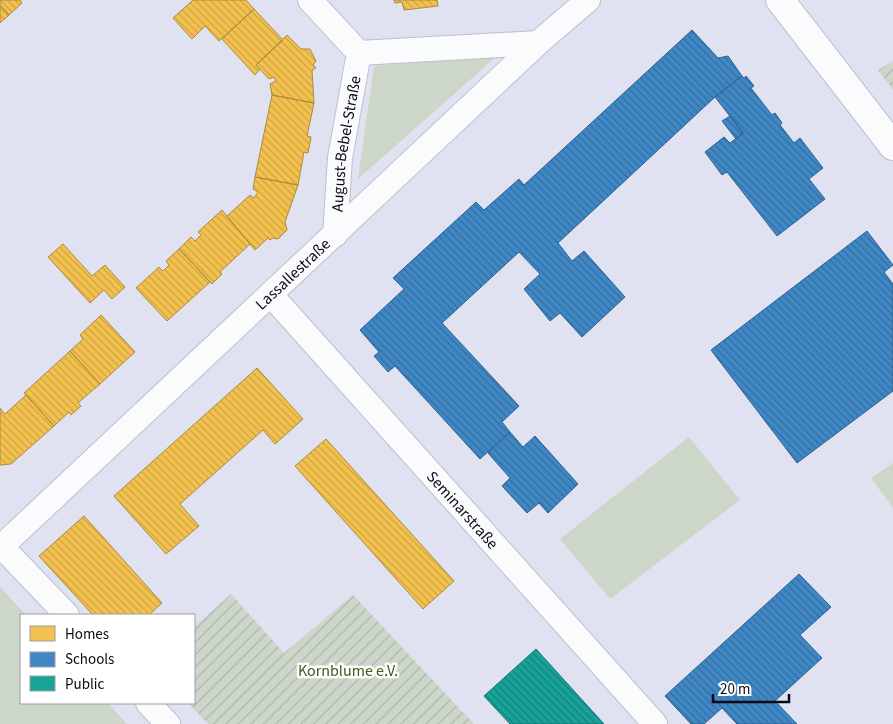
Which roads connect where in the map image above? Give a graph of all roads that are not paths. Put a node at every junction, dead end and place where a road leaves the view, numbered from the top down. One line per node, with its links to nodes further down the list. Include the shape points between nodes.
1 (310, 0): 5 (street, August-Bebel-Straße)
2 (588, 0): 4 (street, Lassallestraße)
3 (780, 0): 6 (main road)
4 (538, 43): 5 (street, August-Bebel-Straße); 7 (street, Lassallestraße)
5 (359, 53): 7 (street, August-Bebel-Straße, via 340,158)
6 (893, 146)
7 (335, 235): 8 (street, Lassallestraße)
8 (271, 295): 9 (street, Lassallestraße); 13 (street, Seminarstraße)
9 (1, 547): 10 (street)
10 (66, 614)
11 (149, 704): 12 (street)
12 (168, 724)
13 (655, 724)

